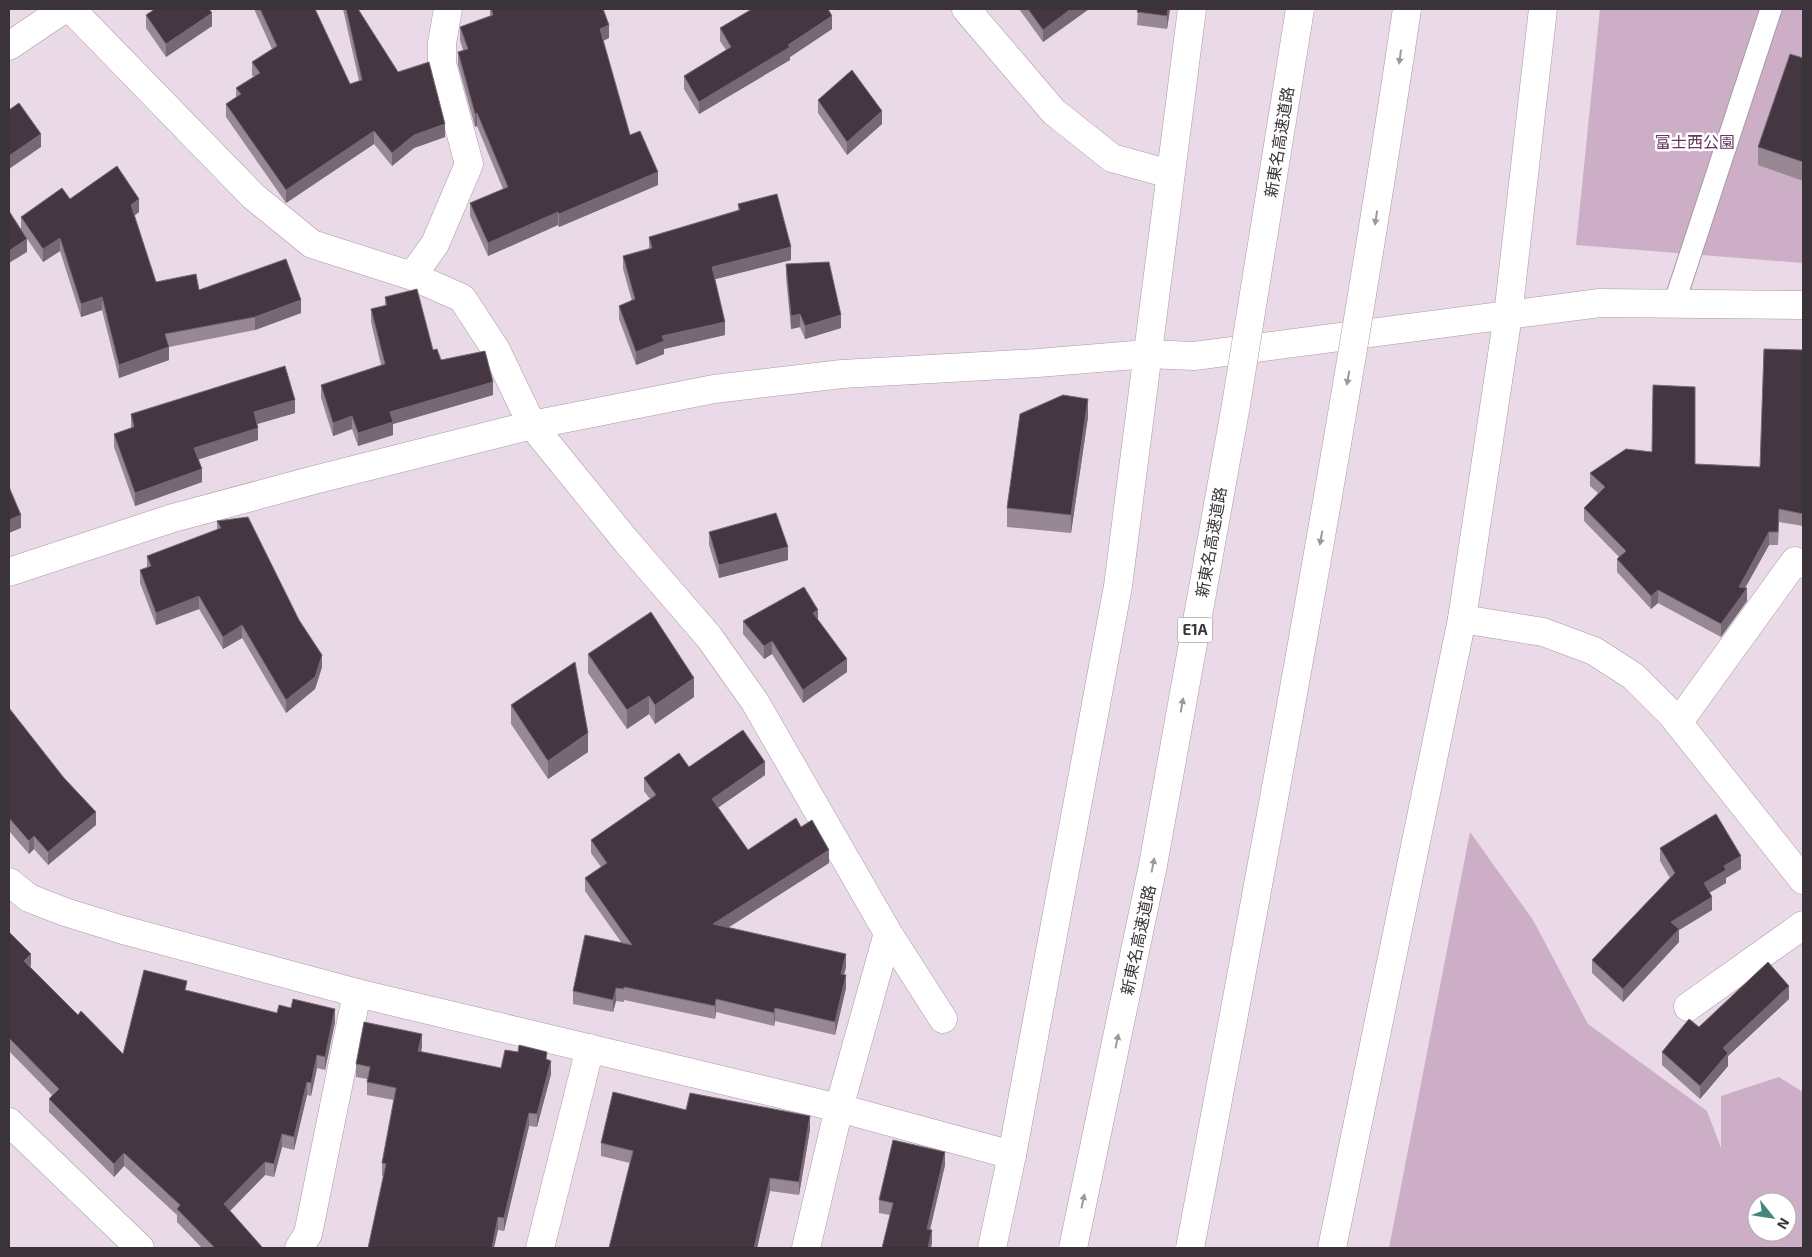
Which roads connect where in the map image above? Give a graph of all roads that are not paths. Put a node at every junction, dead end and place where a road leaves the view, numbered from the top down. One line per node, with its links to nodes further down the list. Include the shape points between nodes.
1 (64, 9): 10 (main road)
2 (72, 9): 12 (main road, via 254,196 312,244)
3 (448, 9): 12 (main road, via 442,64 469,164 435,244)
4 (966, 9): 11 (main road, via 1054,112 1112,158)
5 (1192, 9): 11 (main road)
6 (1300, 9): 38 (main road, 新東名高速道路 / E1A, one-way to 6, bridge, via 1153,865 1236,406)
7 (1407, 9): 39 (main road, one-way to 39, bridge, via 1374,225 1282,766)
8 (1543, 9): 15 (main road)
9 (1771, 9): 13 (lane)
10 (9, 46)
11 (1170, 174): 16 (main road)
12 (412, 276): 17 (main road, via 462,298 496,350)
13 (1674, 304): 14 (main road); 15 (main road, via 1600,303)
14 (1803, 305)
15 (1508, 314): 16 (main road, via 1194,356); 20 (main road)
16 (1147, 354): 17 (main road, via 812,378 714,389); 32 (main road, via 1118,586)
17 (532, 425): 19 (main road, via 173,518); 25 (main road, via 709,637 755,702)
18 (1803, 564): 21 (main road, via 1795,561)
19 (9, 572)
20 (1462, 619): 21 (main road, via 1543,632 1594,651 1633,676); 40 (main road)
21 (1678, 723): 22 (main road)
22 (1803, 880)
23 (9, 882): 26 (main road, via 29,898 65,912)
24 (1803, 925): 27 (main road)
25 (888, 933): 28 (main road); 30 (main road)
26 (357, 993): 29 (main road); 34 (main road, via 308,1234)
27 (1688, 1007)
28 (943, 1019)
29 (590, 1048): 30 (main road); 35 (main road)
30 (839, 1108): 32 (main road); 36 (main road)
31 (9, 1122): 33 (main road)
32 (1012, 1156): 37 (main road)
33 (140, 1248)
34 (299, 1248)
35 (540, 1248)
36 (806, 1248)
37 (992, 1248)
38 (1073, 1248)
39 (1190, 1248)
40 (1332, 1248)

